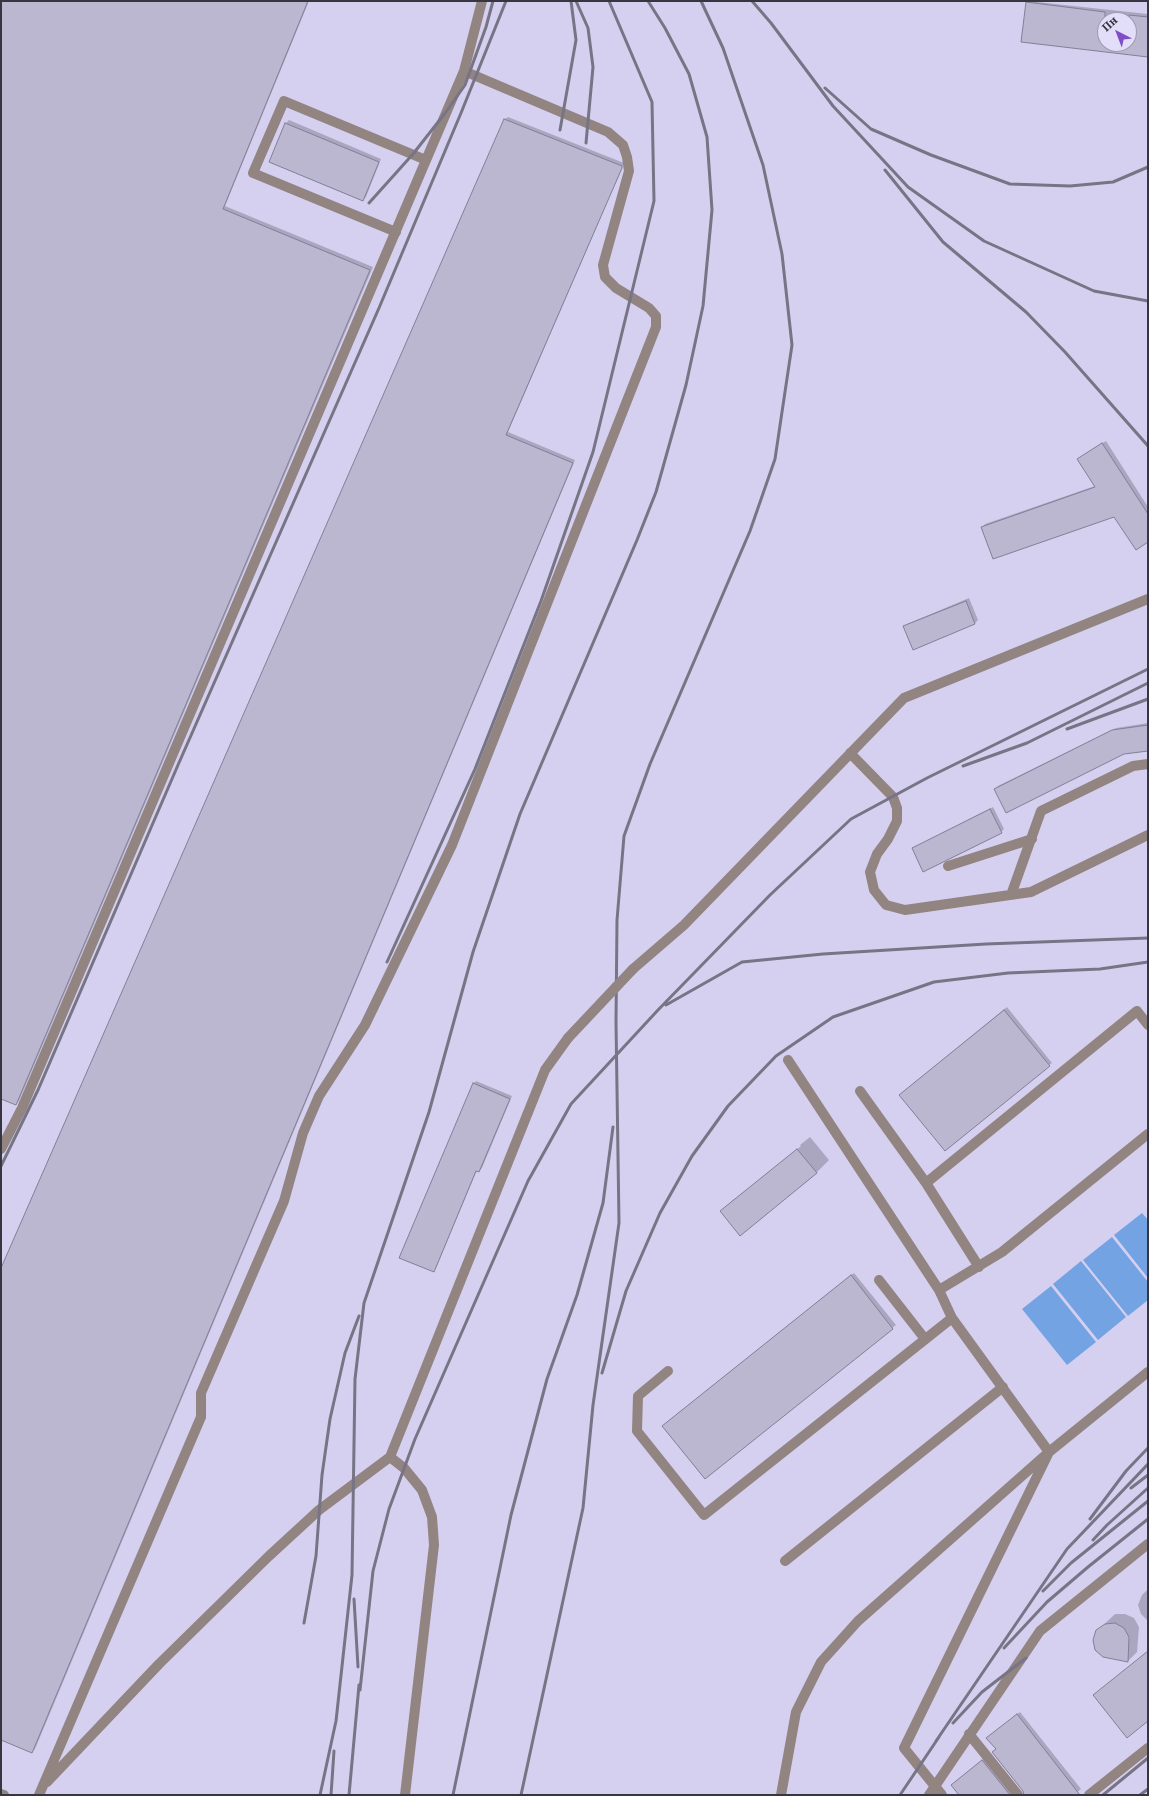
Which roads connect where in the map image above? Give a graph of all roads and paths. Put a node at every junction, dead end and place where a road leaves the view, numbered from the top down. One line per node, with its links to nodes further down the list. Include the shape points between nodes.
1 (482, 1): 2 (lane)
2 (464, 71): 3 (lane); 33 (lane, via 608,132 622,145 629,171 603,265 605,277 616,288 649,308 656,316 656,328 452,845 365,1025 319,1096 303,1133 284,1201 201,1393 201,1417)
3 (426, 160): 4 (lane); 4 (lane, via 284,101 262,151 253,173)
4 (396, 232): 16 (lane, via 22,1108)
5 (1148, 600): 6 (lane, via 904,698)
6 (850, 753): 11 (lane, via 892,797 897,808 897,821 877,854 870,872 874,890 886,905 904,910); 27 (lane, bridge, via 684,925 633,970 568,1038 545,1070)
7 (1148, 764): 9 (lane, via 1133,766 1041,811)
8 (1148, 835): 11 (lane, via 1031,892)
9 (1032, 840): 10 (lane); 11 (lane)
10 (948, 866)
11 (1011, 895)
12 (1148, 1025): 17 (lane, via 1137,1011)
13 (788, 1060): 20 (lane)
14 (860, 1091): 17 (lane)
15 (1148, 1134): 18 (lane, via 1002,1252)
16 (1, 1149)
17 (926, 1183): 18 (lane)
18 (979, 1266): 20 (lane)
19 (879, 1280): 22 (lane)
20 (940, 1290): 21 (lane)
21 (952, 1318): 22 (lane); 25 (lane)
22 (926, 1339): 23 (lane, via 704,1516 637,1431 638,1396)
23 (668, 1371)
24 (1148, 1372): 26 (lane)
25 (1002, 1387): 26 (lane); 29 (lane)
26 (1049, 1452): 32 (lane, via 904,1748); 37 (lane, via 858,1621 821,1662 796,1712)
27 (390, 1457): 33 (lane, via 319,1510 269,1556 158,1664); 36 (lane, via 404,1468 422,1490 432,1517 434,1545)
28 (1148, 1544): 30 (lane, via 1040,1631)
29 (785, 1561)
30 (969, 1734): 32 (lane); 40 (lane)
31 (1148, 1748): 41 (lane)
32 (935, 1786): 38 (lane); 39 (lane)
33 (40, 1791)
34 (1, 1794): 35 (lane)
35 (4, 1795)
36 (405, 1795)
37 (782, 1795)
38 (928, 1795)
39 (942, 1795)
40 (1018, 1795)
41 (1089, 1795)

